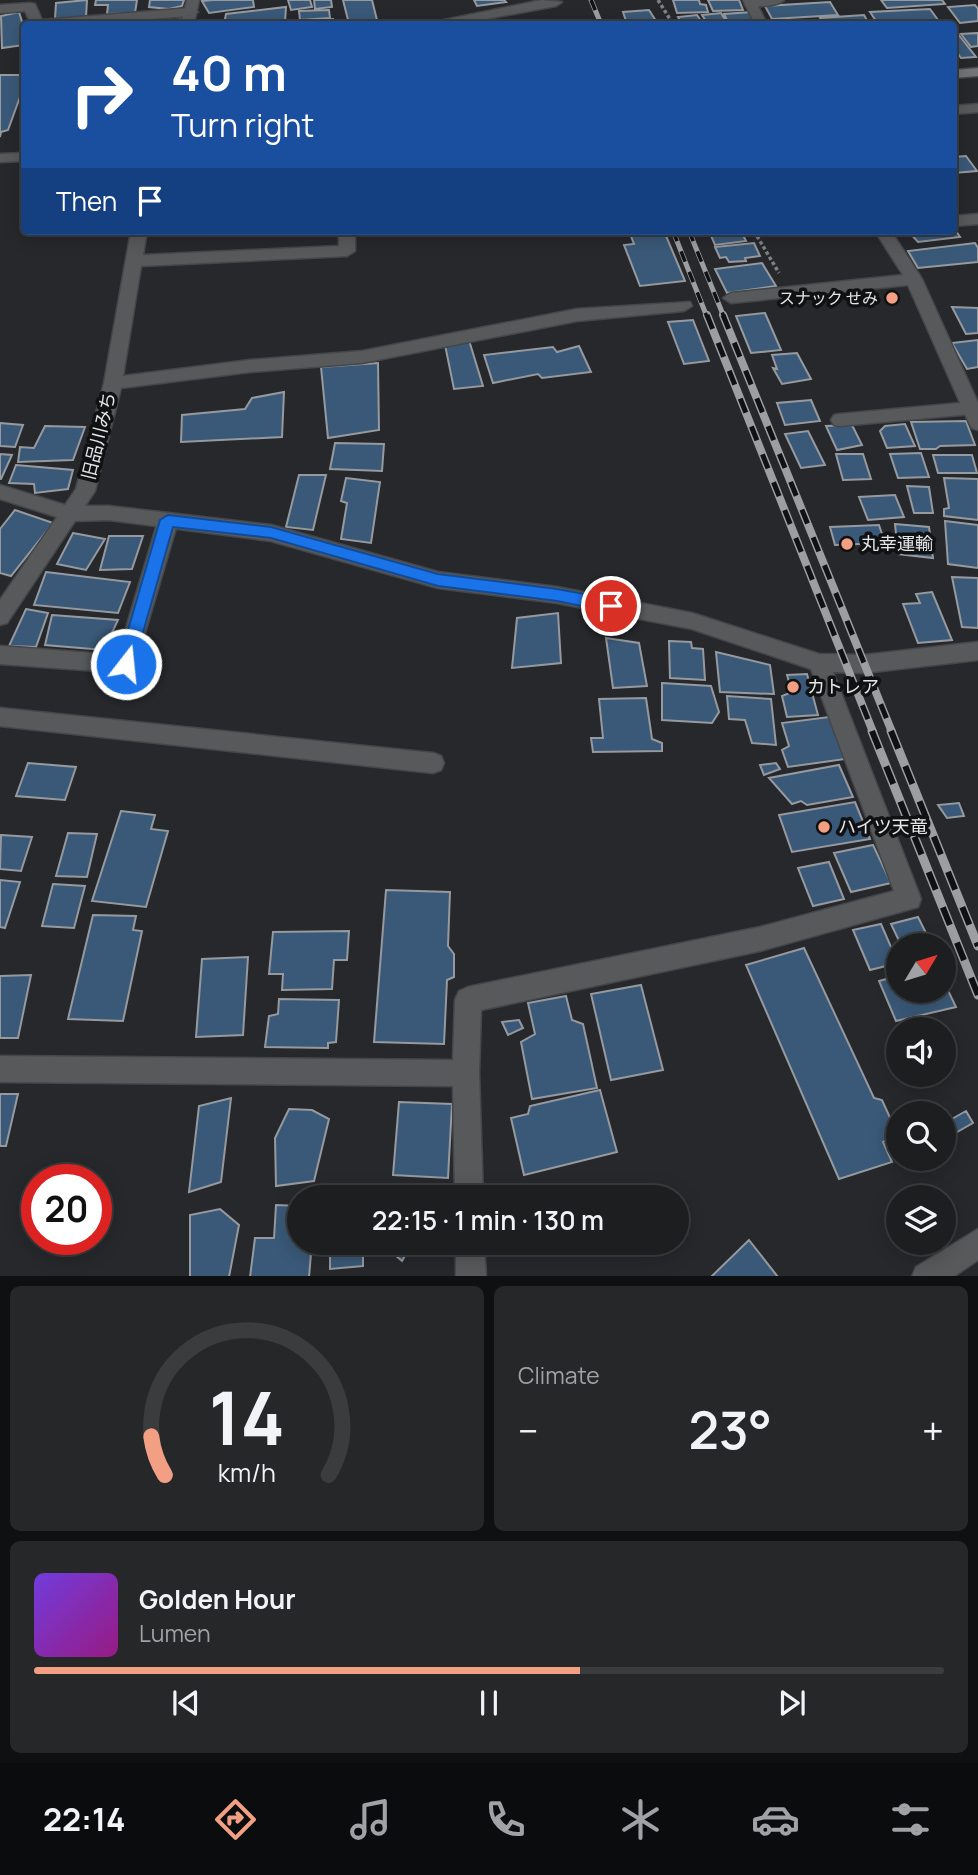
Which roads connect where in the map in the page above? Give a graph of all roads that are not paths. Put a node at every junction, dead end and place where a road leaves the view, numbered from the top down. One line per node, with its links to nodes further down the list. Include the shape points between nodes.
1 (778, 0): 2 (street)
2 (750, 1): 11 (street)
3 (556, 2): 4 (street)
4 (517, 4): 9 (street); 10 (street)
5 (0, 9): 7 (street, via 30,7)
6 (191, 12): 8 (street)
7 (37, 21)
8 (77, 21)
9 (455, 21)
10 (526, 21)
11 (760, 21)
12 (978, 72): 13 (street)
13 (957, 74)
14 (978, 108): 15 (street)
15 (957, 110)
16 (978, 219): 17 (street)
17 (957, 221)
18 (138, 235): 21 (street, 旧品川みち)
19 (347, 235): 21 (street, via 347,251)
20 (886, 235): 22 (street)
21 (132, 261): 25 (street, 旧品川みち)
22 (914, 279): 23 (street); 26 (street)
23 (731, 298)
24 (684, 306): 25 (street, via 512,326 362,357)
25 (113, 383): 29 (street, 旧品川みち, via 85,491)
26 (975, 416): 27 (street)
27 (840, 420)
28 (0, 492): 29 (street)
29 (72, 514): 30 (street); 31 (street, 旧品川みち)
30 (168, 520): 33 (street, via 126,664); 34 (street, via 271,533 438,580 557,595 692,621)
31 (0, 617)
32 (978, 651): 34 (street)
33 (0, 655)
34 (819, 663): 38 (street, via 909,899 760,939 468,1000)
35 (0, 717): 36 (street)
36 (433, 763)
37 (0, 1069): 38 (street)
38 (466, 1073): 39 (street)
39 (469, 1185)
40 (978, 1243): 43 (street)
41 (470, 1255): 42 (street)
42 (471, 1276)
43 (926, 1276)

